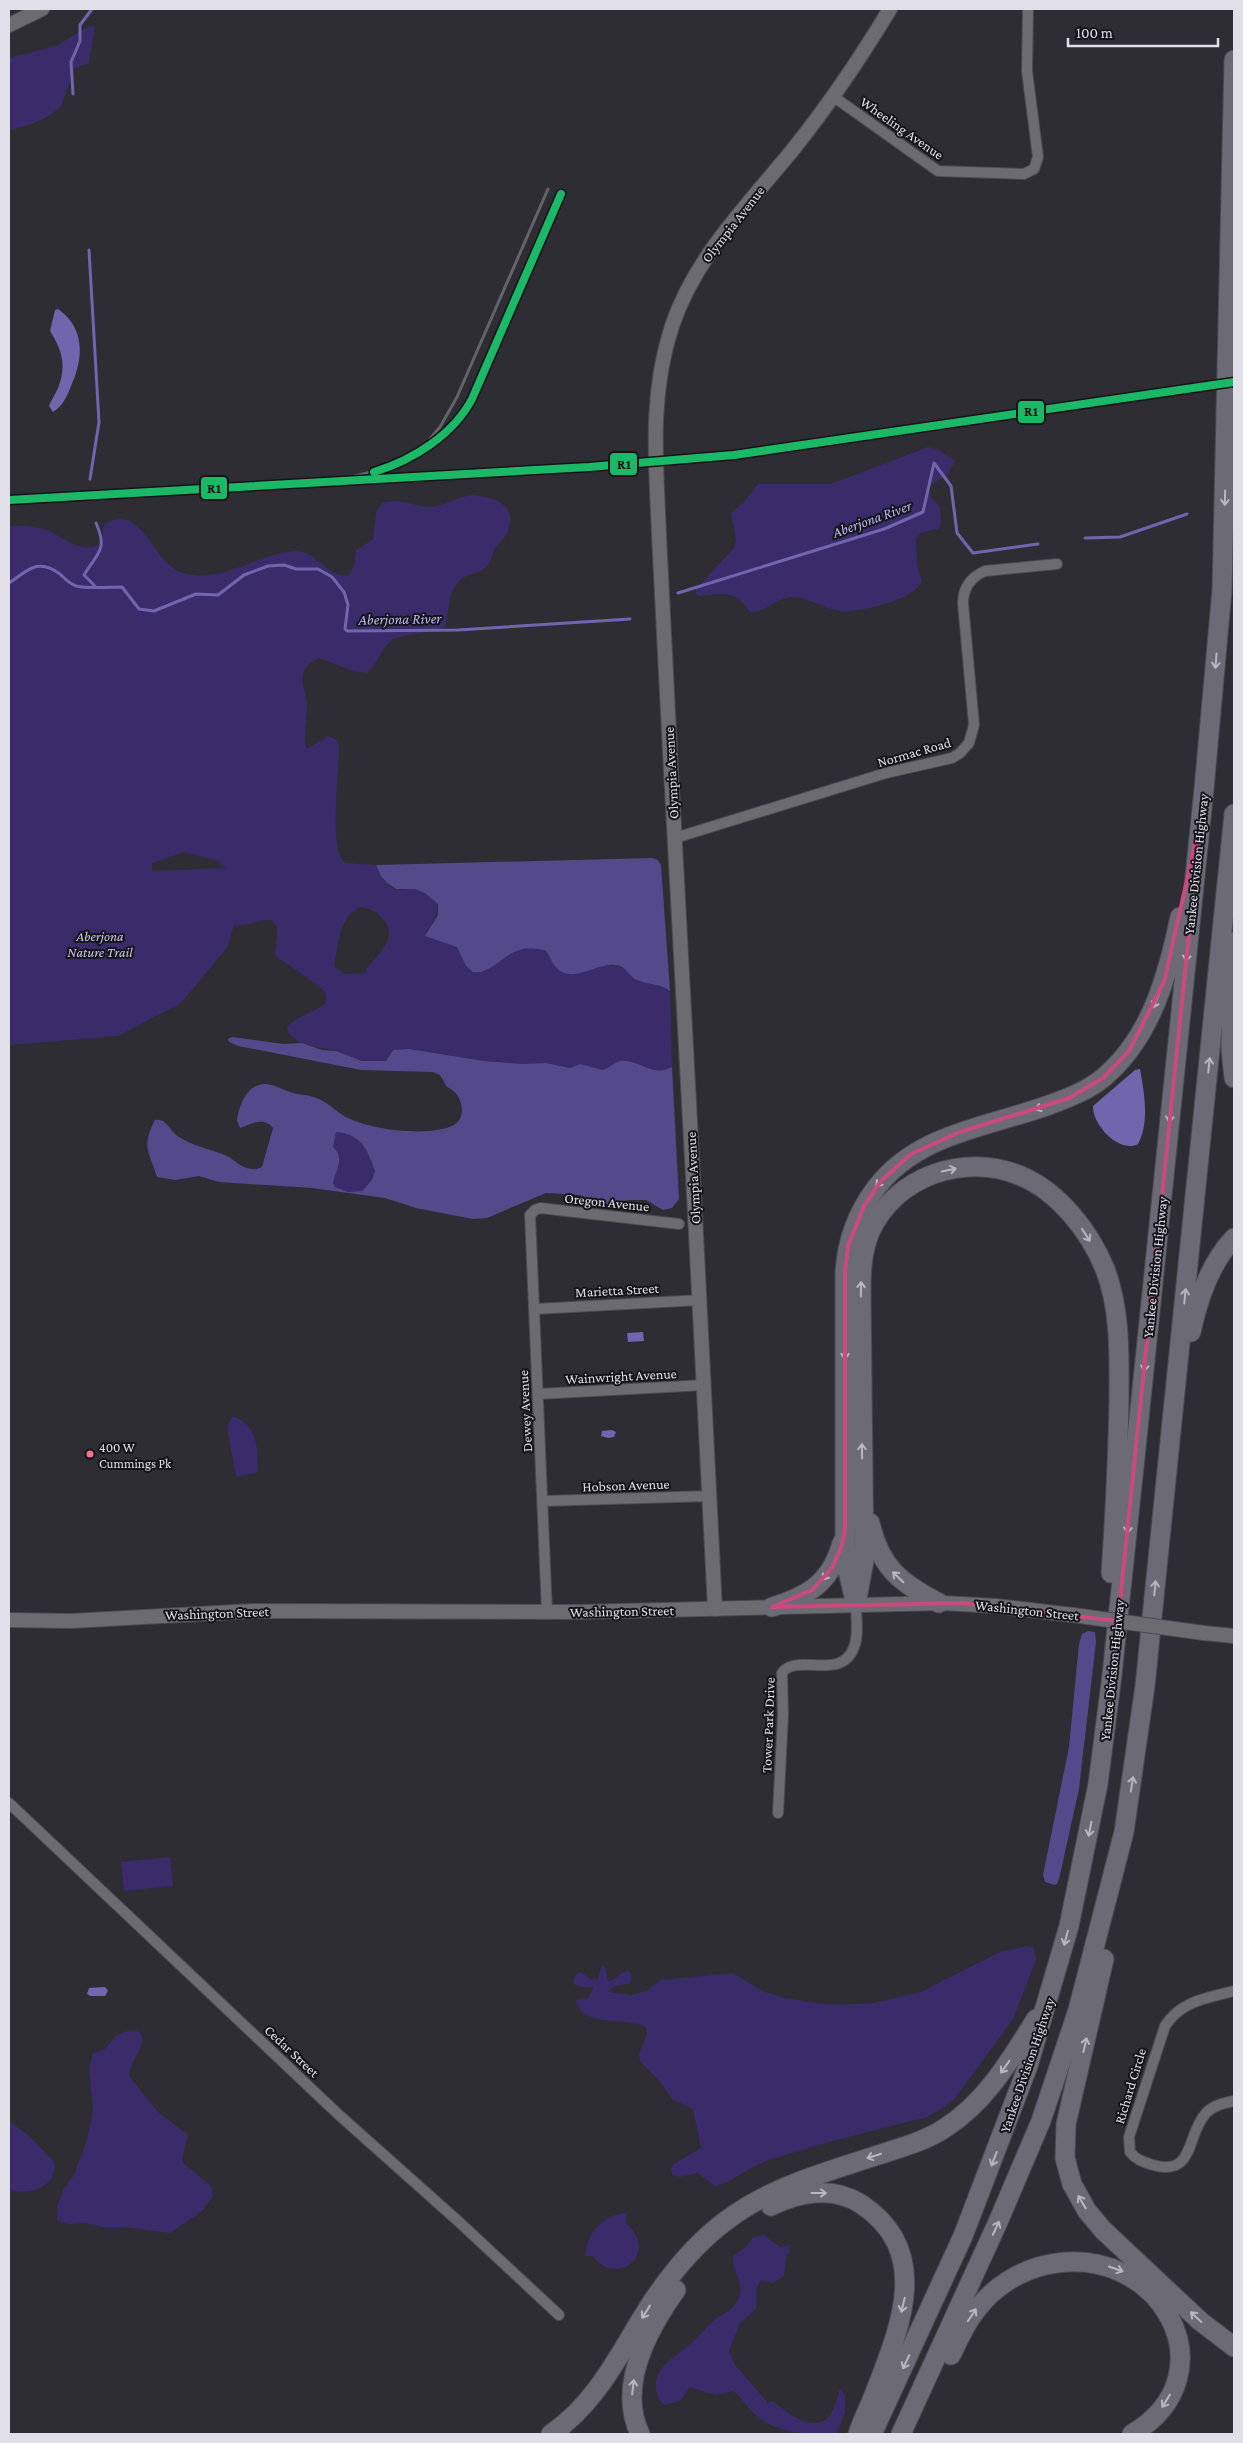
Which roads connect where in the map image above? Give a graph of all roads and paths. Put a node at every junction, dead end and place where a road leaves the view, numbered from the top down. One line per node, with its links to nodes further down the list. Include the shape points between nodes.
1 (42, 9): 4 (main road)
2 (890, 9): 6 (main road, Olympia Avenue)
3 (1028, 9): 6 (street, Wheeling Avenue, via 1027,72 1038,157 1036,168 1030,172 938,171)
4 (9, 25)
5 (1234, 60): 9 (highway, Yankee Division Highway, one-way to 9, via 1222,590)
6 (834, 97): 10 (main road, Olympia Avenue, via 716,242 694,276 676,316 663,358 656,402 655,438)
7 (1057, 564): 10 (street, Normac Road, via 985,571 972,579 966,588 963,603 974,725 970,741 960,753 949,759 886,773)
8 (1234, 814): 20 (highway, one-way to 8)
9 (1201, 818): 24 (highway, one-way to 24, via 1169,967 1149,1017 1129,1051 1103,1078 1069,1098 932,1142 911,1154 881,1181 860,1214 848,1246 845,1272); 32 (highway, Yankee Division Highway, one-way to 32)
10 (675, 838): 16 (main road, Olympia Avenue)
11 (1234, 900): 12 (highway, via 1231,1039)
12 (1234, 1078)
13 (533, 1211): 14 (street, Oregon Avenue, via 542,1208); 17 (street, Dewey Avenue, via 530,1218)
14 (678, 1224)
15 (1234, 1238): 20 (highway, via 1212,1270 1195,1314)
16 (701, 1300): 17 (street, Marietta Street); 18 (main road, Olympia Avenue)
17 (535, 1309): 19 (street, Dewey Avenue)
18 (705, 1385): 19 (street, Wainwright Avenue); 22 (main road, Olympia Avenue)
19 (538, 1394): 23 (street, Dewey Avenue)
20 (1169, 1449): 35 (highway, one-way to 20, via 1140,1723)
21 (862, 1483): 25 (highway, one-way to 21, via 905,1584 886,1565 874,1539); 26 (highway, via 864,1566); 32 (highway, one-way to 32, via 861,1274 874,1225 903,1191 918,1180 942,1171 995,1168 1034,1183 1054,1198 1084,1232 1104,1267 1117,1316 1118,1481 1110,1590)
22 (710, 1496): 23 (street, Hobson Avenue); 28 (main road, Olympia Avenue)
23 (544, 1501): 29 (street, Dewey Avenue)
24 (845, 1530): 26 (highway, via 846,1564); 27 (highway, one-way to 27, via 837,1557 821,1582 800,1597)
25 (939, 1603): 26 (main road, Washington Street); 31 (main road, Washington Street, bridge, via 996,1606)
26 (856, 1604): 27 (main road, Washington Street); 34 (street, Tower Park Drive, via 855,1646 848,1658 833,1665 791,1666 782,1672)
27 (772, 1607): 28 (main road, Washington Street)
28 (715, 1609): 29 (main road, Washington Street)
29 (546, 1612): 30 (main road, Washington Street, via 244,1611)
30 (9, 1620)
31 (1234, 1636)
32 (1108, 1712): 37 (highway, Yankee Division Highway, one-way to 37, via 1085,1855)
33 (9, 1803): 39 (street, Cedar Street, via 339,2115)
34 (778, 1813)
35 (1124, 1832): 40 (highway, one-way to 35, via 1200,2321 1098,2225 1080,2200 1067,2167 1066,2124 1104,1960); 41 (highway, one-way to 35, via 1009,2198 1044,2113 1078,2010)
36 (1234, 1991): 38 (street, Richard Circle, via 1185,2006 1164,2026 1129,2137 1129,2149 1139,2160 1164,2168 1176,2166 1184,2158 1206,2114 1218,2105)
37 (1050, 1997): 42 (highway, one-way to 42, via 993,2084 953,2123 913,2144 781,2188 712,2232 667,2281 594,2394); 45 (highway, Yankee Division Highway, one-way to 45, via 990,2169 934,2303)
38 (1234, 2101)
39 (559, 2315)
40 (1234, 2347)
41 (909, 2416): 46 (highway); 47 (highway, one-way to 47, via 948,2360 976,2310 993,2292 1014,2277 1038,2267 1070,2261 1090,2262 1136,2279 1160,2302 1176,2331 1179,2359 1174,2388 1158,2414)
42 (551, 2434)
43 (640, 2434): 44 (highway, one-way to 44, via 631,2399 636,2369 658,2318 679,2286 709,2251 754,2217 790,2198 821,2192 846,2197 877,2215 897,2242 906,2268 905,2294 896,2331)
44 (858, 2434)
45 (872, 2434)
46 (900, 2434)
47 (1132, 2434)

